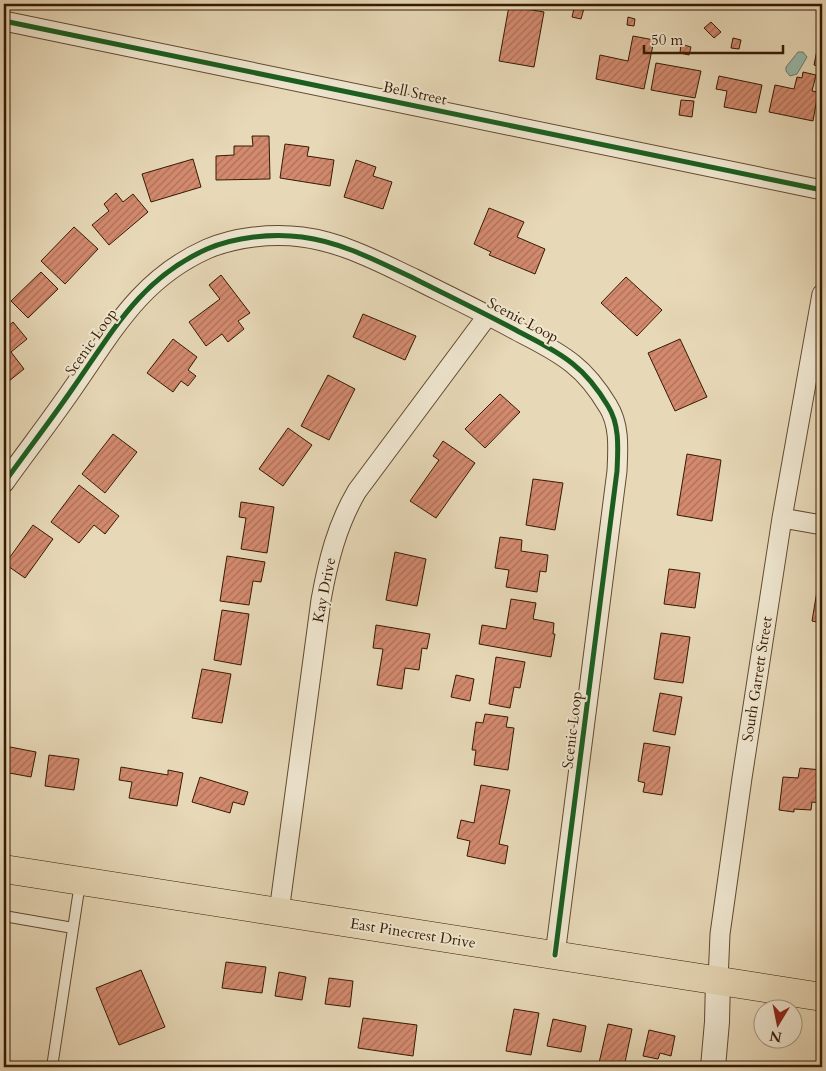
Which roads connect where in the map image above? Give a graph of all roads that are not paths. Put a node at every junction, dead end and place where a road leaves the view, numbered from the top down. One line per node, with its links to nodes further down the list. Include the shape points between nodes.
1 (4, 20): 2 (street, Bell Street)
2 (822, 190)
3 (822, 294): 6 (street, South Garrett Street)
4 (488, 315): 5 (street, Scenic Loop, via 378,261 324,242 303,237 266,236 210,248 179,263 140,296); 10 (street, Kay Drive, via 357,491 339,527 320,600); 13 (street, Scenic Loop, via 573,364 609,407 618,433 616,480)
5 (4, 483)
6 (782, 518): 7 (street); 14 (street, South Garrett Street, via 720,934)
7 (822, 525)
8 (4, 868): 9 (main road, East Pinecrest Drive)
9 (81, 881): 10 (main road, East Pinecrest Drive); 12 (lane)
10 (279, 912): 13 (main road, East Pinecrest Drive)
11 (4, 916): 12 (lane)
12 (73, 928): 16 (lane)
13 (554, 955): 14 (main road, East Pinecrest Drive)
14 (718, 981): 15 (main road, East Pinecrest Drive); 17 (street, South Garrett Street)
15 (822, 997)
16 (52, 1067)
17 (714, 1067)

